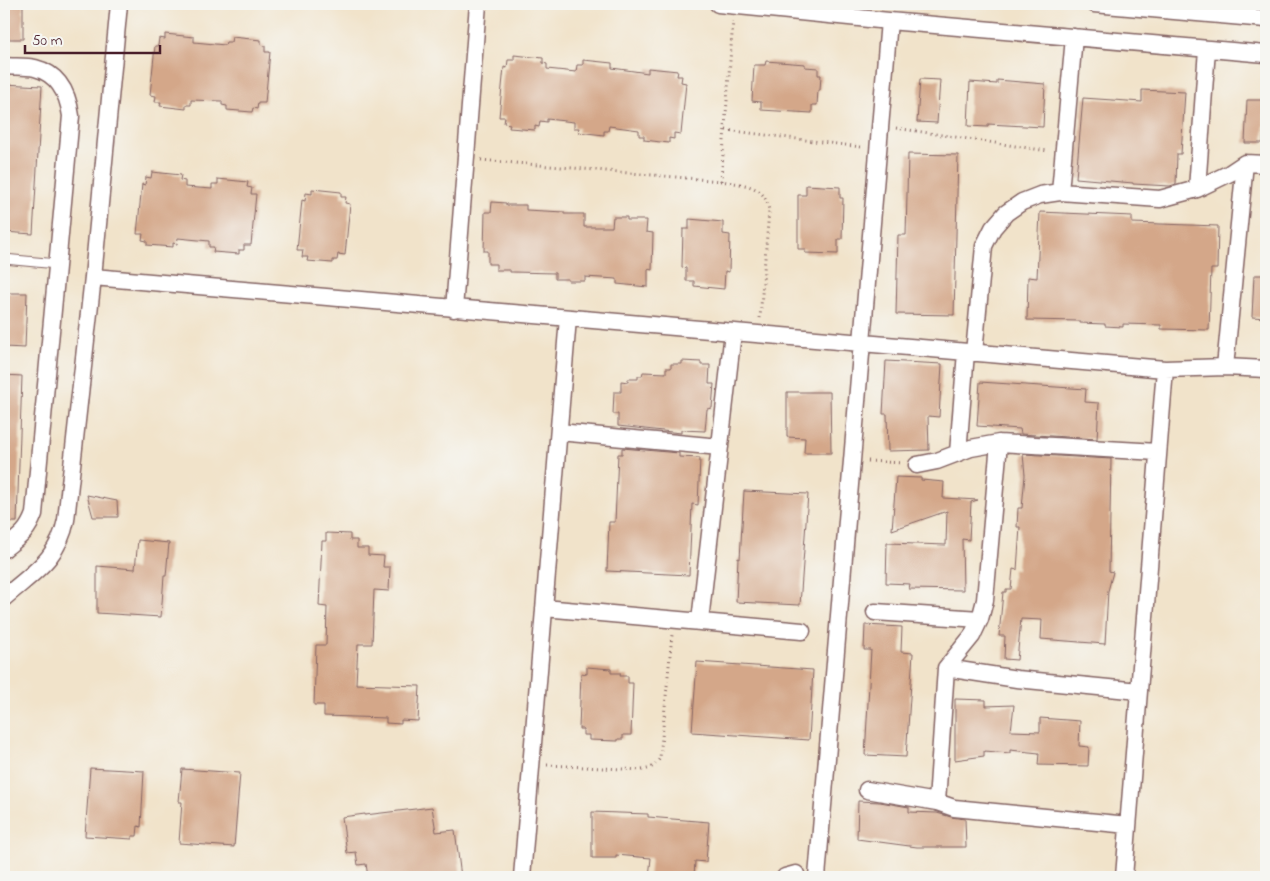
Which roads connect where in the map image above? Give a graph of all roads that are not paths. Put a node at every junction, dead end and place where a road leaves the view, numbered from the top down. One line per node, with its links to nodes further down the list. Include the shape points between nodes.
1 (119, 4): 17 (street)
2 (478, 4): 18 (street)
3 (726, 4): 6 (street)
4 (1094, 4): 5 (street)
5 (1266, 18)
6 (890, 21): 7 (street); 21 (street)
7 (1074, 37): 8 (street); 14 (street)
8 (1207, 49): 9 (street); 13 (street)
9 (1266, 54)
10 (4, 66): 16 (street, via 36,68 50,75 69,100 71,116)
11 (1245, 163): 12 (street); 13 (street); 23 (street)
12 (1266, 164)
13 (1196, 189): 14 (street, via 1160,199)
14 (1060, 192): 22 (street, via 1040,194 1022,202 993,228 984,246)
15 (4, 259): 16 (lane)
16 (57, 264): 32 (street, via 34,514 24,534)
17 (93, 277): 18 (street); 33 (street, via 63,535 48,560)
18 (454, 309): 19 (street)
19 (568, 318): 20 (street); 26 (street)
20 (733, 332): 21 (street); 28 (street)
21 (862, 343): 22 (street); 45 (street)
22 (970, 352): 24 (street); 30 (street)
23 (1225, 367): 24 (street); 25 (street)
24 (1165, 369): 29 (street)
25 (1266, 369)
26 (559, 432): 28 (street); 34 (street)
27 (999, 443): 29 (street); 30 (street); 36 (street, via 985,600)
28 (720, 447): 37 (street)
29 (1158, 452): 40 (street)
30 (958, 453): 31 (street)
31 (917, 465)
32 (4, 549)
33 (4, 598)
34 (544, 608): 37 (street); 44 (street)
35 (875, 612): 36 (street)
36 (980, 620): 39 (street, via 967,644)
37 (700, 621): 38 (street)
38 (802, 631)
39 (946, 668): 40 (street, via 1017,679); 42 (street)
40 (1139, 691): 43 (street)
41 (867, 790): 42 (street)
42 (937, 802): 43 (street, via 954,808)
43 (1128, 825): 46 (street)
44 (522, 877)
45 (817, 877)
46 (1124, 877)

